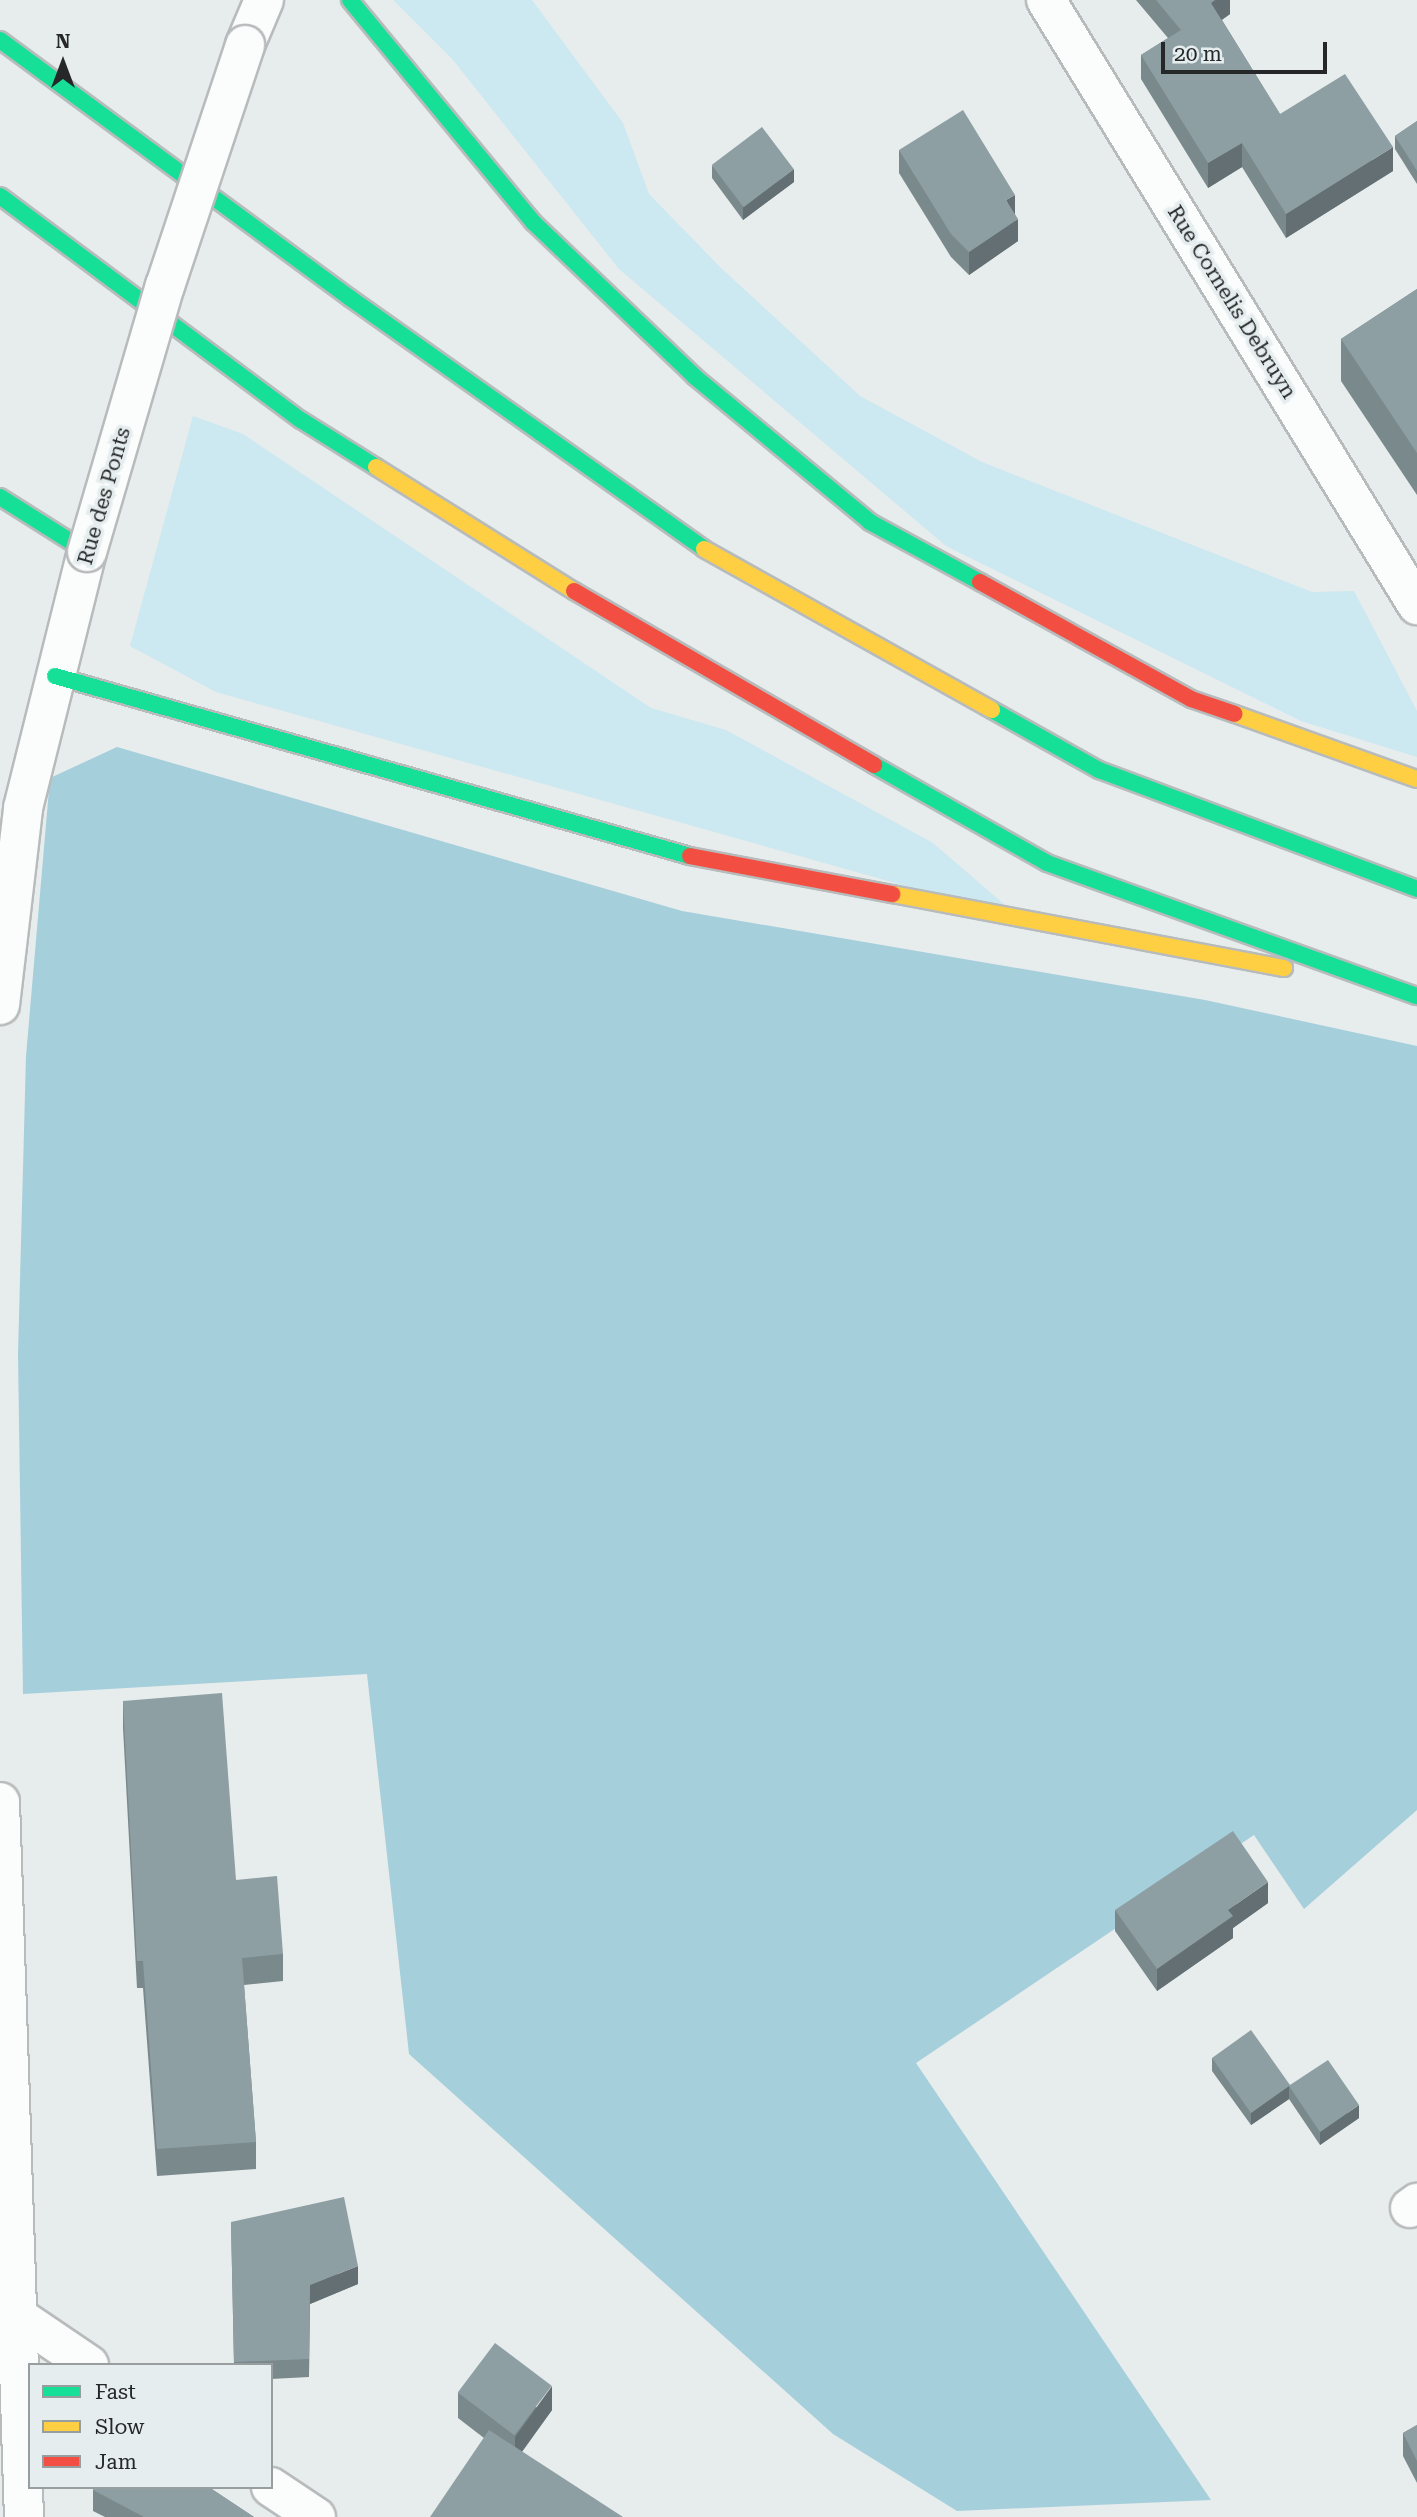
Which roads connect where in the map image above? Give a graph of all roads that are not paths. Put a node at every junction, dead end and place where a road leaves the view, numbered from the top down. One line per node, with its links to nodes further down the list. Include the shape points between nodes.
1 (264, 0): 7 (street, Rue des Ponts, bridge, via 164,286)
2 (350, 0): 10 (highway, via 533,222 695,377 870,522 1191,699)
3 (1046, 0): 8 (street, Rue Cornelis Debruyn)
4 (0, 40): 12 (highway, via 350,298 701,547 1099,770)
5 (0, 196): 13 (highway, via 301,420 665,648 1047,863)
6 (0, 497): 7 (highway)
7 (88, 552): 9 (street, Rue des Ponts)
8 (1417, 605)
9 (55, 676): 11 (street, Rue des Ponts); 13 (highway, via 656,850)
10 (1417, 779)
11 (12, 807): 15 (street, Rue des Ponts)
12 (1417, 889)
13 (1399, 990): 14 (highway)
14 (1417, 996)
15 (0, 1005)
16 (0, 1802): 17 (street)
17 (5, 2074): 18 (street)
18 (9, 2311): 19 (street); 21 (street)
19 (86, 2363)
20 (273, 2488): 22 (street)
21 (24, 2517)
22 (316, 2517)

